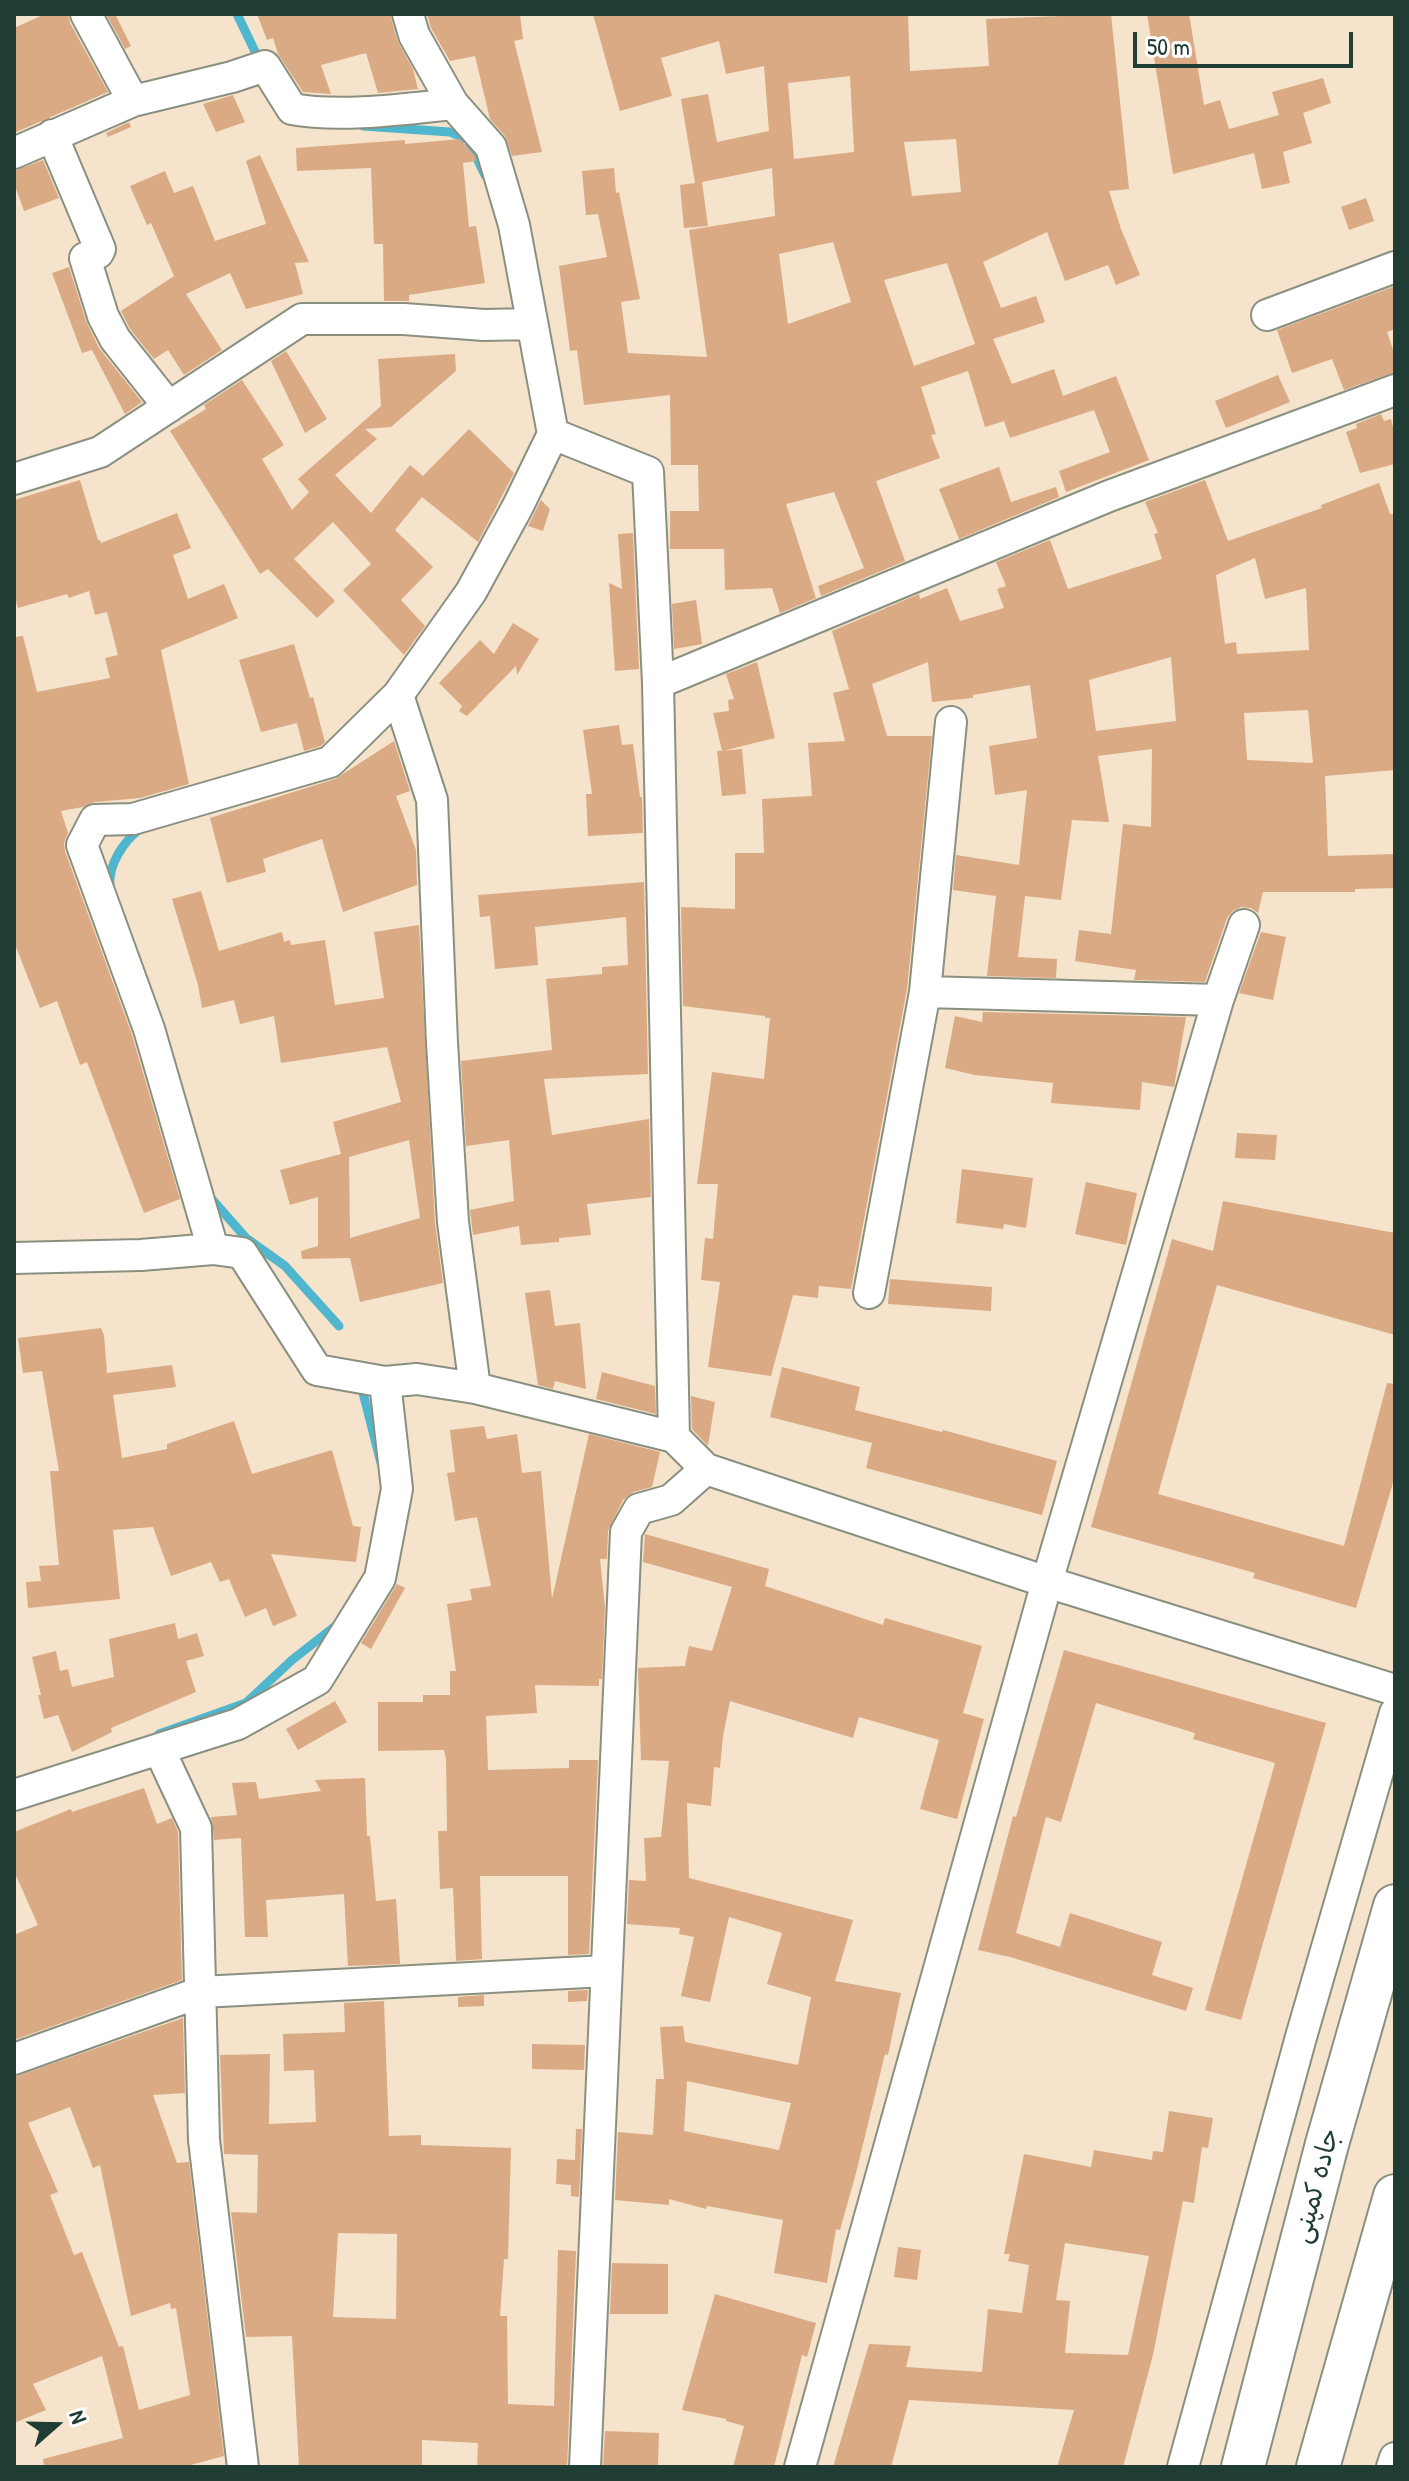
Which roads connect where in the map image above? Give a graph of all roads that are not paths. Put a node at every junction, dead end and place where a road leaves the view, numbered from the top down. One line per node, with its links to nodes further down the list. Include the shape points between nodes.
1 (86, 14): 3 (street)
2 (408, 14): 4 (street, via 414,35)
3 (133, 101): 4 (street, via 265,66 292,109); 5 (street)
4 (453, 104): 9 (street, via 491,147 514,225)
5 (52, 135): 6 (street); 11 (street, via 100,249 85,258 103,316)
6 (14, 153)
7 (1395, 267): 8 (street)
8 (1267, 315)
9 (532, 324): 11 (street, via 302,319); 12 (street)
10 (1395, 390): 14 (street, via 1109,496)
11 (169, 407): 13 (street, via 100,452)
12 (553, 434): 14 (street, via 648,472); 15 (street, via 471,592)
13 (14, 479)
14 (658, 683): 25 (street)
15 (398, 695): 20 (street, via 330,762 133,819 95,820 82,845 149,1029); 24 (street, via 432,800 453,1222)
16 (951, 722): 18 (street)
17 (1244, 925): 19 (street)
18 (925, 992): 19 (street); 22 (street)
19 (1218, 1000): 27 (street)
20 (213, 1249): 21 (street); 23 (street, via 242,1253 317,1370)
21 (14, 1258)
22 (869, 1293)
23 (385, 1382): 24 (street, via 417,1379); 30 (street, via 397,1489 380,1578 317,1680 238,1724)
24 (475, 1388): 25 (street)
25 (674, 1437): 26 (street)
26 (706, 1469): 27 (street); 33 (street, via 671,1500 639,1509 626,1532)
27 (1047, 1582): 28 (street); 40 (street)
28 (1395, 1690)
29 (1395, 1713): 41 (street)
30 (159, 1749): 31 (street); 34 (street, via 196,1828)
31 (14, 1795)
32 (1395, 1906): 42 (highway, جاده کمپنی)
33 (606, 1971): 34 (street); 39 (street)
34 (201, 1992): 35 (street); 38 (street, via 204,2140)
35 (14, 2059)
36 (1395, 2196): 43 (highway)
37 (1395, 2458): 44 (street)
38 (243, 2467)
39 (585, 2467)
40 (800, 2467)
41 (1183, 2467)
42 (1243, 2467)
43 (1318, 2467)
44 (1392, 2467)

